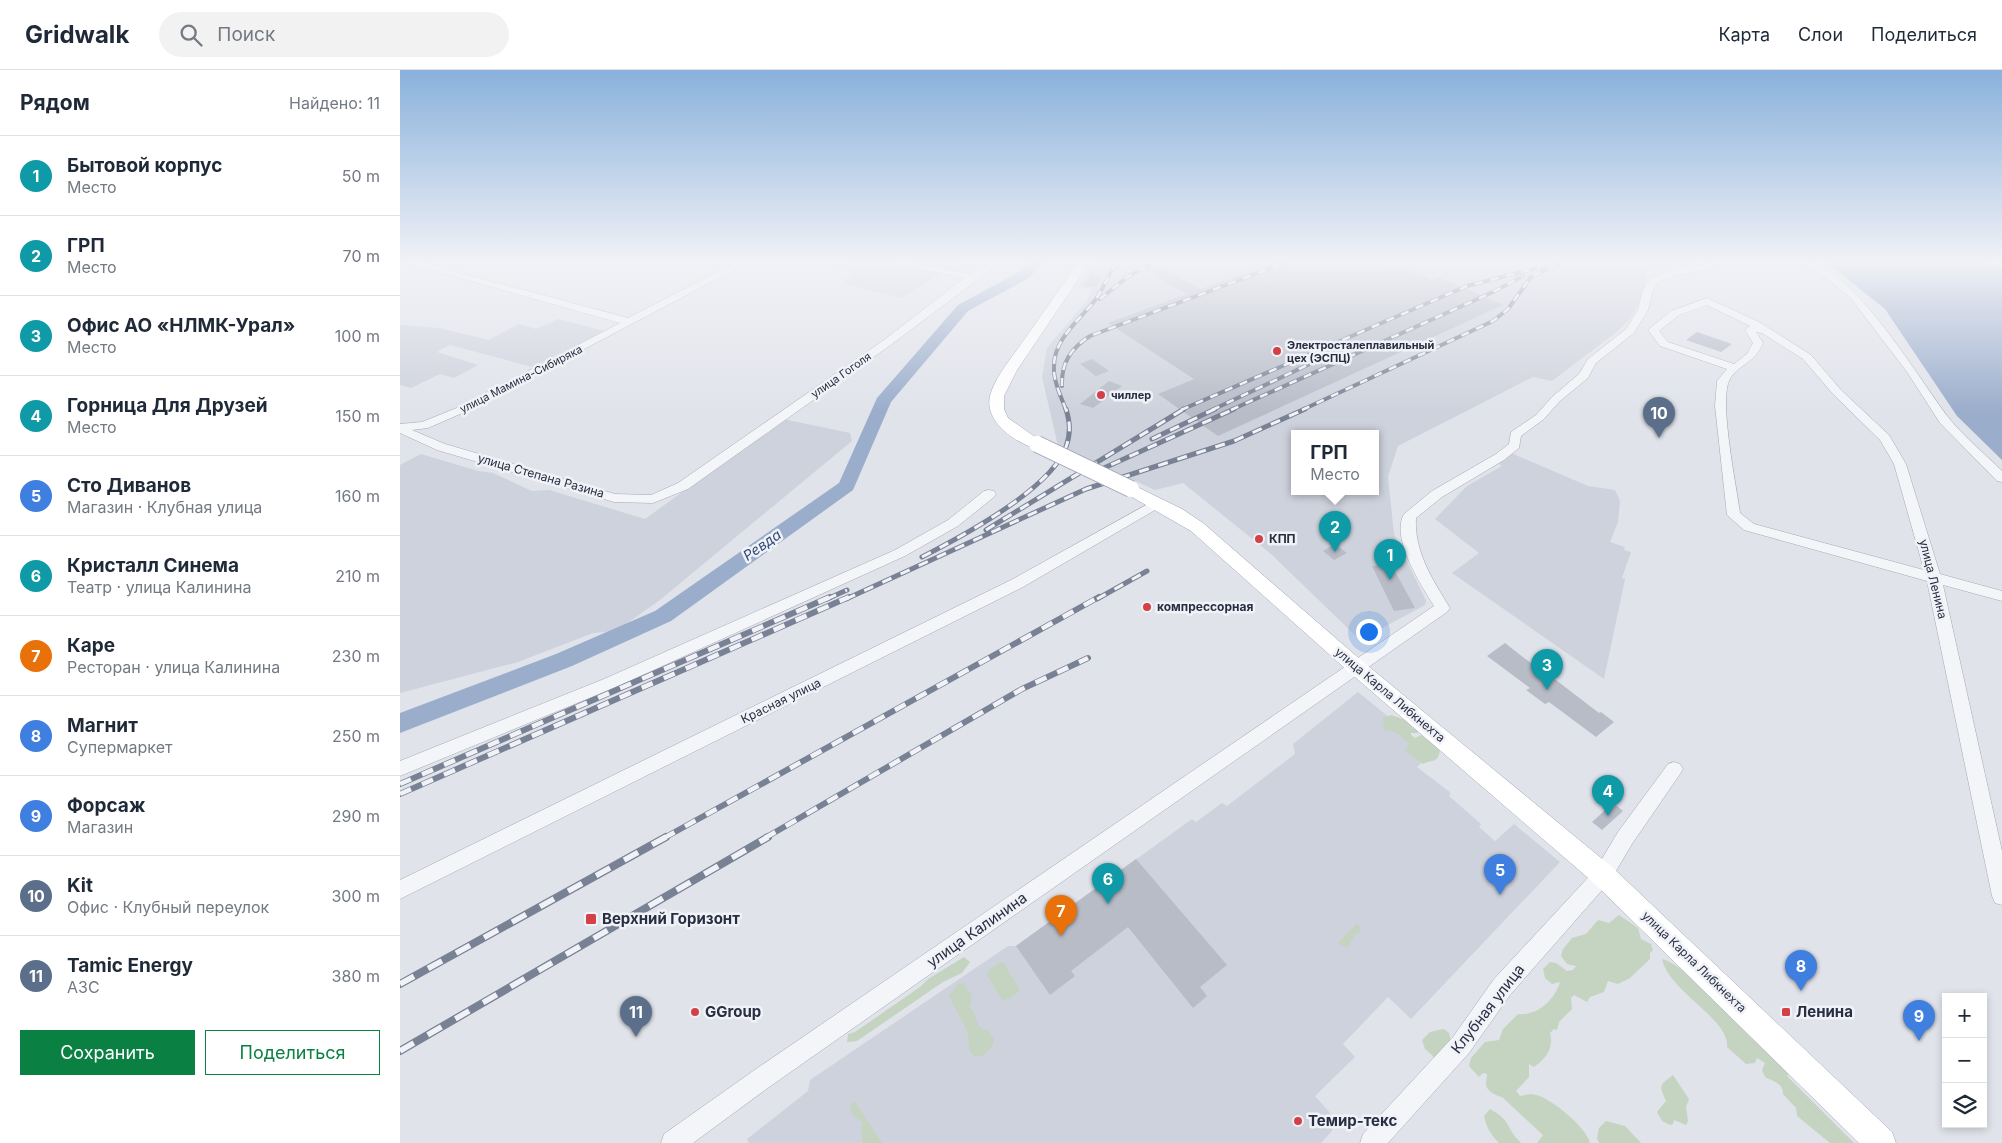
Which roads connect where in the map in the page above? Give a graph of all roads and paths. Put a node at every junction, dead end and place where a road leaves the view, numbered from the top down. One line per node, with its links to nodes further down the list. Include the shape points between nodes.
1 (593, 312): 9 (street)
2 (649, 312): 9 (street, улица Мамина-Сибиряка)
3 (927, 312): 16 (street, улица Гоголя)
4 (1050, 312): 17 (main road, улица Карла Либкнехта, bridge, via 1010,370 997,396 997,409 1002,420 1037,444)
5 (1642, 312): 11 (street)
6 (1677, 312): 12 (street, улица Ленина, via 1653,330)
7 (1730, 312): 10 (street, улица Ленина)
8 (1867, 312): 15 (street, via 1944,420)
9 (630, 322): 14 (street, улица Мамина-Сибиряка, via 463,409 424,425)
10 (1760, 327): 13 (street, via 1750,330 1758,343 1754,356); 20 (street, улица Ленина, via 1807,358 1885,438 1900,464)
11 (1630, 332): 12 (street); 22 (street, улица Калинина, via 1592,361 1584,376 1540,417 1515,434 1515,445 1500,458 1437,494 1409,517 1407,529 1416,559 1442,608)
12 (1656, 335): 13 (street, via 1664,344)
13 (1735, 368): 20 (street, via 1723,382 1722,416 1734,516 1749,527)
14 (400, 428): 16 (street, улица Степана Разина, via 441,447 614,498 653,499)
15 (2002, 478)
16 (683, 486)
17 (1132, 489): 19 (main road, улица Карла Либкнехта)
18 (989, 494): 23 (street, via 953,523 912,548 602,686)
19 (1157, 503): 22 (main road, улица Карла Либкнехта, via 1197,527); 26 (street, Красная улица, via 1033,575)
20 (1934, 578): 21 (street); 27 (street, улица Ленина)
21 (2002, 596)
22 (1355, 666): 25 (main road, улица Карла Либкнехта); 29 (street, улица Калинина)
23 (400, 769)
24 (1674, 769): 25 (street, Клубная улица)
25 (1603, 875): 28 (street, Клубная улица, via 1502,987 1461,1045); 30 (main road, улица Карла Либкнехта)
26 (400, 890)
27 (2002, 896)
28 (1381, 1140)
29 (673, 1143)
30 (1881, 1143)

